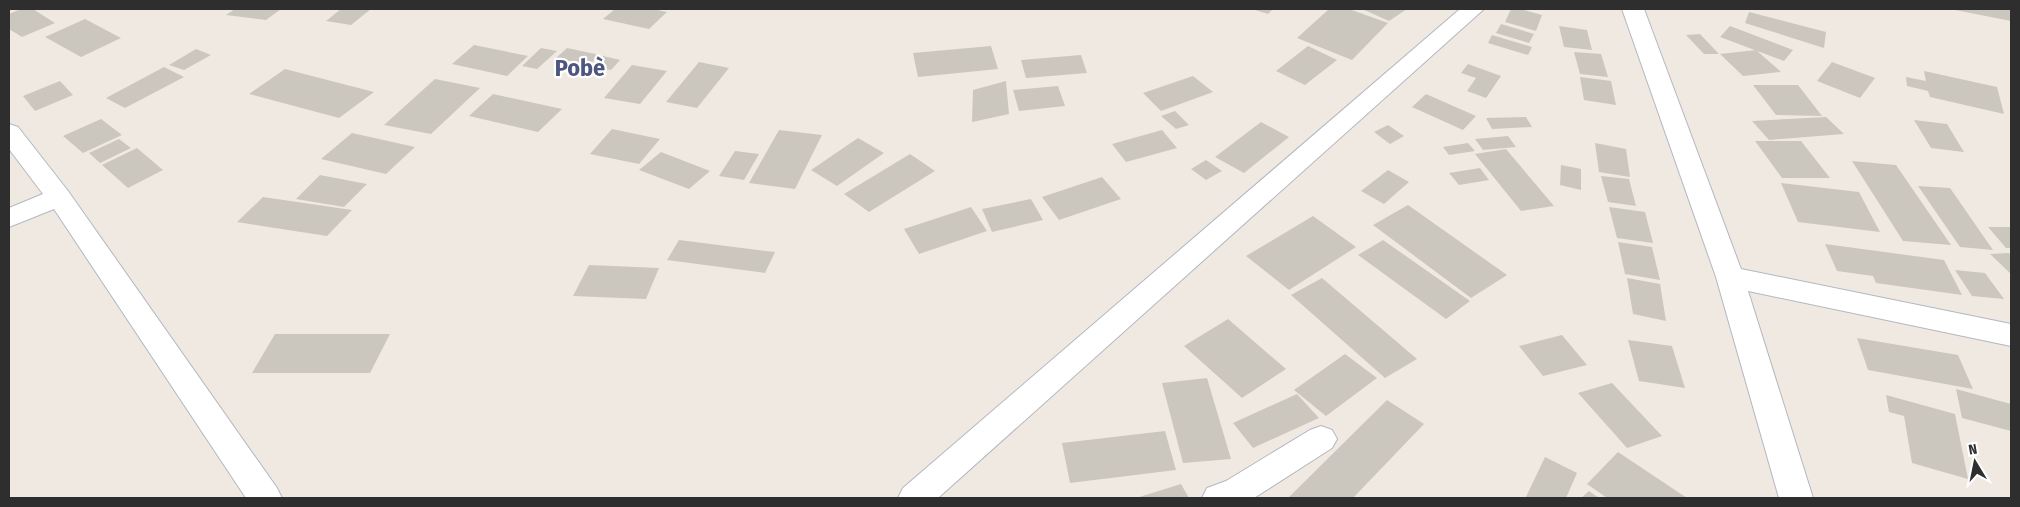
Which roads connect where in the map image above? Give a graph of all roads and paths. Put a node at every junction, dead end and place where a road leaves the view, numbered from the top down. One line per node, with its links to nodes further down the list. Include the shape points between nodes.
1 (1473, 9): 10 (street)
2 (1633, 9): 6 (street)
3 (9, 132): 4 (street)
4 (59, 197): 5 (street); 9 (street)
5 (9, 218)
6 (1730, 277): 7 (street); 12 (street)
7 (2011, 335)
8 (1321, 439): 11 (street, via 1238,491)
9 (265, 498)
10 (915, 498)
11 (1218, 498)
12 (1796, 498)

